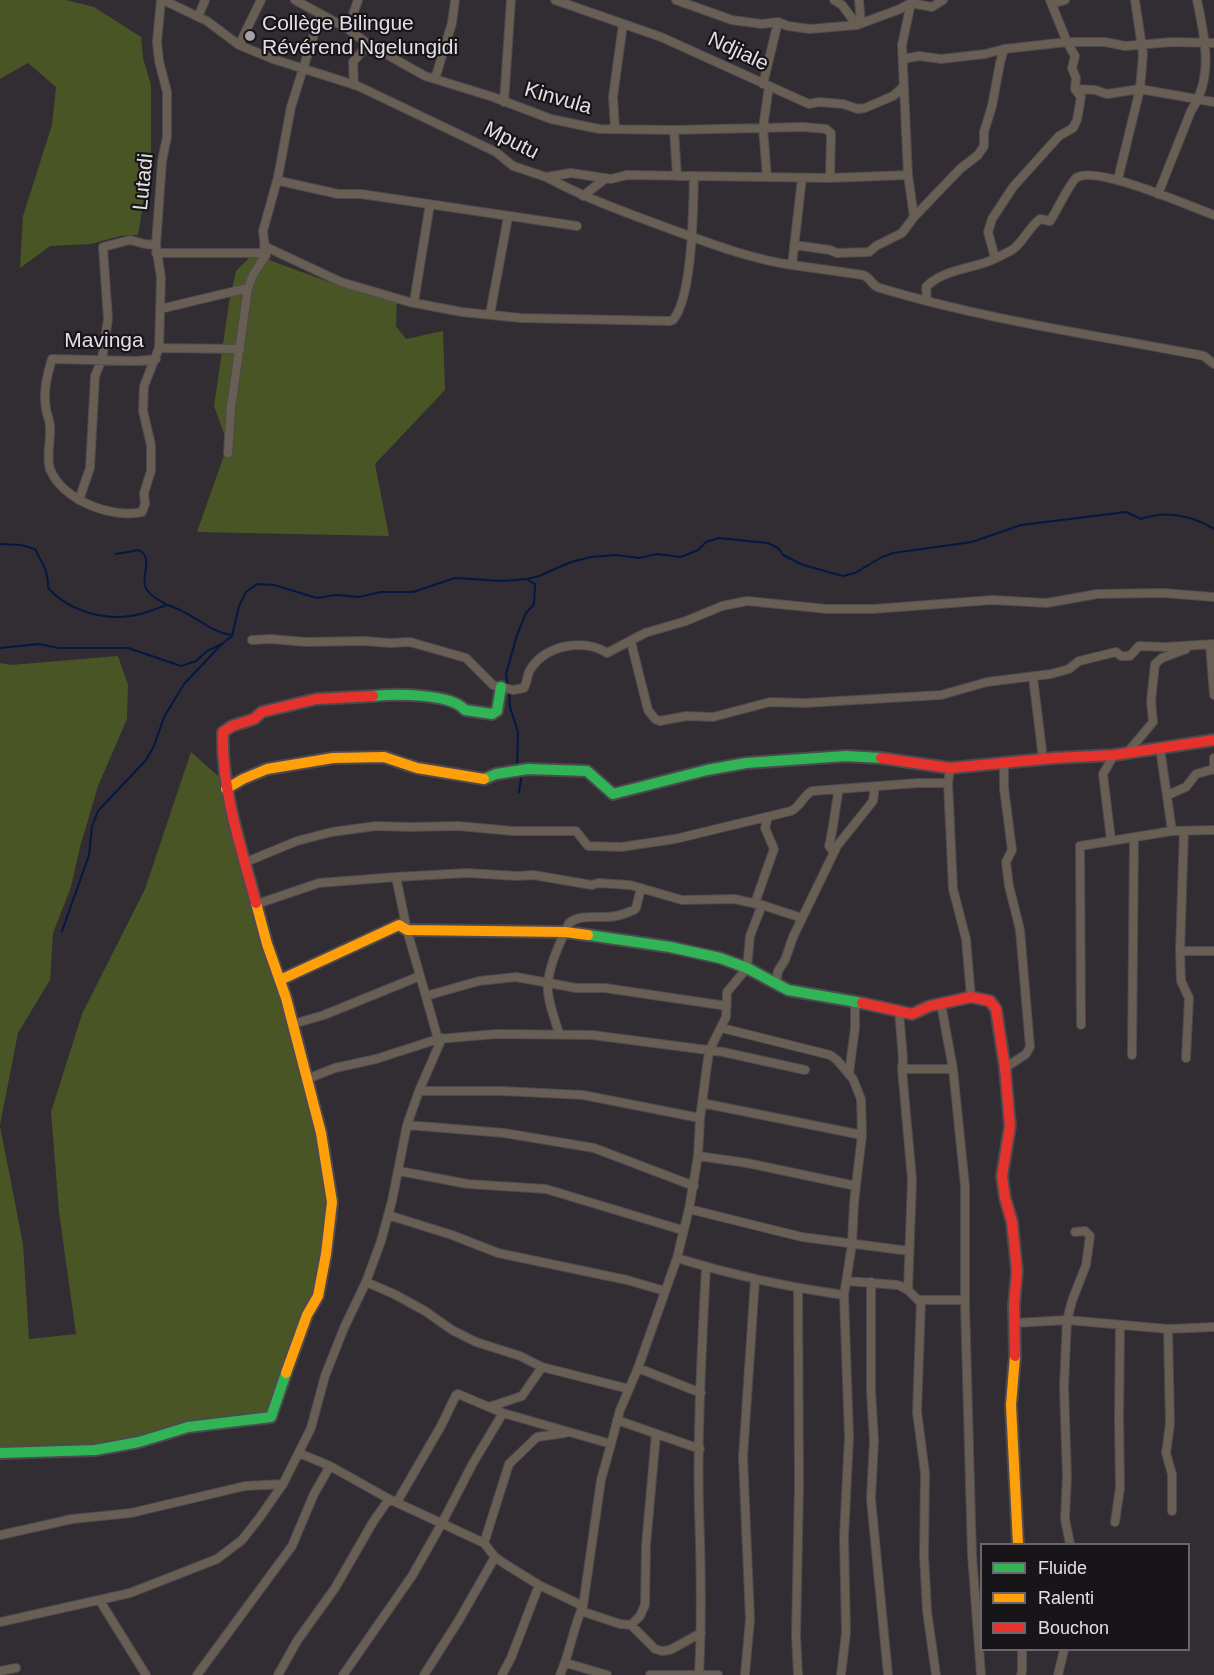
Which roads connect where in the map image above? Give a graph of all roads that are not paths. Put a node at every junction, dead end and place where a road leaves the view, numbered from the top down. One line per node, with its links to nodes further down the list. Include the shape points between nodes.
1 (162, 0): 19 (street, Mputu); 63 (street, Lutadi, via 157,42 167,92 167,137)
2 (205, 0): 19 (street)
3 (261, 0): 28 (street)
4 (295, 0): 18 (street, Kinvula)
5 (358, 0): 23 (street)
6 (455, 0): 32 (street)
7 (511, 0): 39 (street)
8 (555, 0): 21 (street, Ndjiale)
9 (676, 0): 20 (street, via 732,20)
10 (834, 0): 22 (street)
11 (859, 0): 22 (street)
12 (943, 0): 17 (street, via 932,7)
13 (1065, 0): 16 (street)
14 (1135, 0): 27 (street)
15 (1197, 0): 25 (street)
16 (1051, 2): 24 (street)
17 (911, 3): 22 (street); 30 (street)
18 (320, 15): 23 (street, Kinvula); 31 (street)
19 (198, 17): 28 (street, Mputu)
20 (778, 22): 22 (street, via 810,29); 34 (street)
21 (623, 24): 34 (street, Ndjiale); 41 (street, via 613,97)
22 (859, 24)
23 (348, 29): 26 (street, Kinvula)
24 (1067, 42): 27 (street); 29 (street); 36 (street, via 1075,56)
25 (1210, 42): 27 (street); 38 (street)
26 (368, 44): 32 (street, Kinvula); 33 (street, via 352,62)
27 (1142, 44): 37 (street)
28 (239, 45): 31 (street, Mputu)
29 (1004, 49): 30 (street, via 941,59); 59 (street, via 984,146)
30 (903, 59): 35 (street)
31 (304, 68): 33 (street, Mputu); 47 (street, via 291,107)
32 (435, 80): 39 (street, Kinvula)
33 (354, 85): 48 (street, Mputu, via 496,152 513,166)
34 (766, 85): 35 (street, Ndjiale, via 809,104 843,104 858,109 875,105); 42 (street)
35 (903, 87): 44 (street)
36 (1075, 89): 37 (street, via 1107,94); 65 (street, via 1081,97 1073,128 1059,136 1013,187 992,219 988,232)
37 (1140, 89): 38 (street); 53 (street)
38 (1200, 99): 40 (street); 54 (street, via 1191,111)
39 (504, 102): 41 (street, Kinvula, via 578,126)
40 (1214, 102)
41 (615, 128): 43 (street, Kinvula)
42 (763, 128): 43 (street, Kinvula); 49 (street); 52 (street, Kinvula, via 830,131)
43 (674, 130): 45 (street)
44 (908, 175): 52 (street, Mputu); 59 (street)
45 (677, 176): 46 (street, Mputu); 50 (street, Mputu)
46 (694, 176): 49 (street, Mputu); 61 (street)
47 (278, 177): 56 (street, via 280,181 339,194); 64 (street, via 263,231)
48 (546, 177): 50 (street, Mputu, via 571,173); 55 (street)
49 (767, 177): 51 (street, Mputu)
50 (606, 178): 55 (street)
51 (802, 178): 52 (street, Mputu); 62 (street)
52 (830, 178)
53 (1118, 179): 54 (street); 65 (street, via 1088,174 1076,178 1050,221 1040,219 1018,246)
54 (1158, 194): 57 (street)
55 (583, 196): 61 (street)
56 (430, 204): 58 (street); 69 (street)
57 (1214, 215)
58 (508, 217): 60 (street); 71 (street)
59 (914, 217): 62 (street, via 902,233 869,252 837,253)
60 (577, 226)
61 (692, 237): 66 (street); 71 (street, via 681,306 673,320)
62 (794, 245): 66 (street)
63 (156, 249): 64 (street); 70 (street, Lutadi, via 161,278); 74 (street, via 130,240 103,247 108,319)
64 (265, 249): 67 (street); 69 (street, via 341,282)
65 (995, 258): 68 (street, via 934,280 926,287)
66 (792, 265): 68 (street, via 863,275 877,288)
67 (248, 288): 70 (street); 73 (street)
68 (927, 301): 76 (street, via 1204,356)
69 (414, 302): 71 (street)
70 (159, 309): 72 (street, Lutadi)
71 (490, 314)
72 (159, 348): 73 (street); 75 (street, Lutadi)
73 (240, 349): 77 (street)
74 (102, 359): 75 (street, Mavinga); 78 (street, via 94,376 90,468); 78 (street, Mavinga, via 52,359 45,386 50,469)
75 (154, 363): 78 (street, Lutadi, via 144,386 151,445 142,512 103,511)
76 (1214, 364)
77 (228, 453)
78 (79, 500)
79 (1214, 597): 81 (street, via 1097,594 1052,603 992,600 873,609 747,601 645,633)
80 (252, 640): 85 (street, via 405,641 466,658 491,684)
81 (631, 642): 84 (street, via 648,710 660,722 686,716 721,716 771,702 940,695 987,681); 85 (street, via 607,653 597,647 554,649 530,670 524,688)
82 (1212, 644): 83 (street); 86 (street)
83 (1190, 646): 84 (street, via 1139,646 1130,656 1116,652 1079,661 1067,670); 89 (street, via 1155,664 1150,701 1153,722)
84 (1033, 677): 92 (street)
85 (506, 689): 98 (street, via 492,714 465,710 452,702 394,695 316,699 262,712 255,720 223,732)
86 (1214, 695)
87 (1214, 740): 88 (street)
88 (1160, 748): 89 (street); 100 (street)
89 (1127, 753): 90 (street)
90 (1114, 755): 92 (street); 106 (street, via 1103,774)
91 (1214, 758): 95 (street)
92 (1043, 759): 93 (street)
93 (1004, 764): 94 (street); 137 (street, via 1012,850 1006,862 1020,930 1030,1047)
94 (950, 768): 96 (street); 98 (street, via 873,757 810,758 746,763 613,794 587,771 540,768 496,774 482,780 417,768 384,757 333,758 267,769)
95 (1214, 770): 100 (street, via 1196,774 1182,790)
96 (948, 783): 97 (street); 124 (street, via 953,889 966,939)
97 (875, 786): 99 (street); 107 (street, via 873,801)
98 (226, 789): 108 (street)
99 (839, 789): 101 (street, via 810,792 795,809); 107 (street, via 829,846)
100 (1168, 795): 103 (street)
101 (768, 817): 108 (street, via 621,847 588,846 576,831 375,826 297,841); 112 (street, via 765,828 774,849)
102 (1214, 830): 104 (street)
103 (1172, 831): 104 (street); 105 (street)
104 (1184, 831): 116 (street)
105 (1134, 838): 106 (street); 135 (street)
106 (1111, 840): 130 (street, via 1080,846)
107 (834, 852): 113 (street)
108 (246, 862): 111 (street)
109 (396, 877): 110 (street, via 533,875); 111 (street, via 321,882); 114 (street)
110 (641, 888): 112 (street, via 682,900 725,898); 115 (street, via 634,910 574,920)
111 (256, 904): 120 (street)
112 (759, 904): 113 (street); 118 (street)
113 (802, 918): 122 (street)
114 (407, 930): 115 (street); 119 (street); 120 (street, via 399,925)
115 (565, 932): 118 (street, via 701,953); 121 (street)
116 (1180, 951): 117 (street); 136 (street, via 1181,981 1189,998)
117 (1214, 951)
118 (747, 968): 122 (street); 127 (street, via 728,992)
119 (420, 976): 123 (street); 129 (street)
120 (280, 980): 129 (street)
121 (548, 982): 123 (street, via 508,977); 127 (street); 132 (street)
122 (776, 983): 125 (street, via 796,992)
123 (426, 996): 133 (street)
124 (971, 997): 126 (street); 137 (street, via 987,999 995,1006)
125 (855, 1003): 128 (street); 141 (street)
126 (941, 1004): 128 (street, via 914,1014); 139 (street)
127 (727, 1006): 131 (street)
128 (899, 1011): 138 (street)
129 (293, 1024): 142 (street)
130 (1081, 1025)
131 (722, 1028): 134 (street); 141 (street, via 830,1055)
132 (559, 1033): 133 (street); 134 (street)
133 (440, 1038): 142 (street); 143 (street)
134 (709, 1051): 140 (street); 144 (street)
135 (1132, 1055)
136 (1186, 1058)
137 (1005, 1068): 171 (street, via 1010,1126 1002,1176 1017,1264)
138 (902, 1069): 139 (street); 157 (street, via 912,1180)
139 (953, 1069): 169 (street, via 965,1186)
140 (805, 1070)
141 (849, 1073): 147 (street, via 861,1099)
142 (307, 1079): 186 (street, via 321,1133 332,1210 318,1296 307,1315 271,1417 188,1427 95,1450)
143 (419, 1091): 145 (street, via 502,1090 584,1095); 146 (street)
144 (702, 1103): 145 (street); 147 (street)
145 (700, 1118): 148 (street)
146 (407, 1125): 149 (street); 150 (street, via 504,1133 594,1148)
147 (862, 1134): 151 (street)
148 (698, 1156): 150 (street); 151 (street)
149 (399, 1171): 153 (street); 154 (street, via 468,1184 546,1189)
150 (694, 1186): 152 (street)
151 (856, 1186): 156 (street)
152 (688, 1209): 154 (street); 156 (street, via 802,1237)
153 (388, 1215): 162 (street); 166 (street, via 498,1253)
154 (682, 1230): 158 (street)
155 (1075, 1232): 170 (street, via 1086,1231 1090,1236 1086,1265)
156 (852, 1244): 157 (street); 161 (street)
157 (909, 1251): 165 (street)
158 (677, 1258): 159 (street); 166 (street)
159 (706, 1267): 160 (street); 178 (street)
160 (755, 1280): 164 (street); 222 (street, via 743,1457 750,1619)
161 (847, 1281): 163 (street); 167 (street)
162 (366, 1282): 175 (street, via 476,1342); 187 (street, via 344,1328)
163 (871, 1282): 165 (street); 225 (street, via 874,1441 870,1499)
164 (798, 1289): 167 (street); 223 (street)
165 (908, 1290): 168 (street)
166 (665, 1291): 176 (street)
167 (844, 1294): 224 (street, via 849,1437 844,1536 846,1633)
168 (921, 1300): 169 (street); 226 (street, via 917,1412 925,1473 927,1611)
169 (965, 1300): 227 (street, via 972,1555)
170 (1067, 1320): 171 (street); 172 (street); 197 (street, via 1065,1519)
171 (1015, 1323): 196 (street, via 1011,1405)
172 (1120, 1325): 174 (street); 192 (street, via 1120,1488)
173 (1214, 1327): 174 (street)
174 (1168, 1329): 191 (street, via 1170,1424 1166,1447 1172,1474)
175 (542, 1367): 177 (street); 179 (street, via 522,1396)
176 (638, 1368): 177 (street); 178 (street)
177 (629, 1389): 181 (street)
178 (701, 1394): 185 (street)
179 (489, 1407): 180 (street); 190 (street, via 456,1395)
180 (503, 1413): 182 (street); 193 (street)
181 (617, 1420): 183 (street); 184 (street)
182 (570, 1432): 184 (street); 195 (street, via 537,1437 508,1464)
183 (656, 1434): 185 (street); 203 (street, via 645,1605)
184 (610, 1444): 201 (street)
185 (700, 1449): 204 (street)
186 (0, 1453)
187 (299, 1453): 188 (street); 189 (street)
188 (330, 1466): 190 (street); 213 (street, via 292,1546)
189 (283, 1484): 194 (street, via 245,1486 131,1513 72,1519); 200 (street, via 242,1540 217,1560)
190 (393, 1501): 193 (street); 214 (street, via 373,1522)
191 (1172, 1511)
192 (1116, 1522)
193 (442, 1523): 195 (street); 215 (street, via 412,1576)
194 (0, 1535)
195 (484, 1543): 198 (street)
196 (1017, 1543)
197 (1070, 1543)
198 (495, 1557): 199 (street); 216 (street)
199 (540, 1585): 201 (street); 217 (street)
200 (100, 1601): 202 (street); 212 (street)
201 (582, 1608): 203 (street); 207 (street)
202 (0, 1622)
203 (632, 1625): 204 (street, via 655,1649 662,1651)
204 (701, 1633): 211 (street)
205 (1022, 1651): 228 (street)
206 (1064, 1651): 229 (street)
207 (566, 1663): 218 (street); 219 (street)
208 (16, 1668): 209 (street)
209 (0, 1671)
210 (670, 1674): 211 (street); 220 (street)
211 (699, 1674): 221 (street)
212 (146, 1675)
213 (197, 1675)
214 (278, 1675)
215 (343, 1675)
216 (424, 1675)
217 (502, 1675)
218 (560, 1675)
219 (607, 1675)
220 (650, 1675)
221 (718, 1675)
222 (745, 1675)
223 (798, 1675)
224 (841, 1675)
225 (888, 1675)
226 (936, 1675)
227 (981, 1675)
228 (1021, 1675)
229 (1058, 1675)

